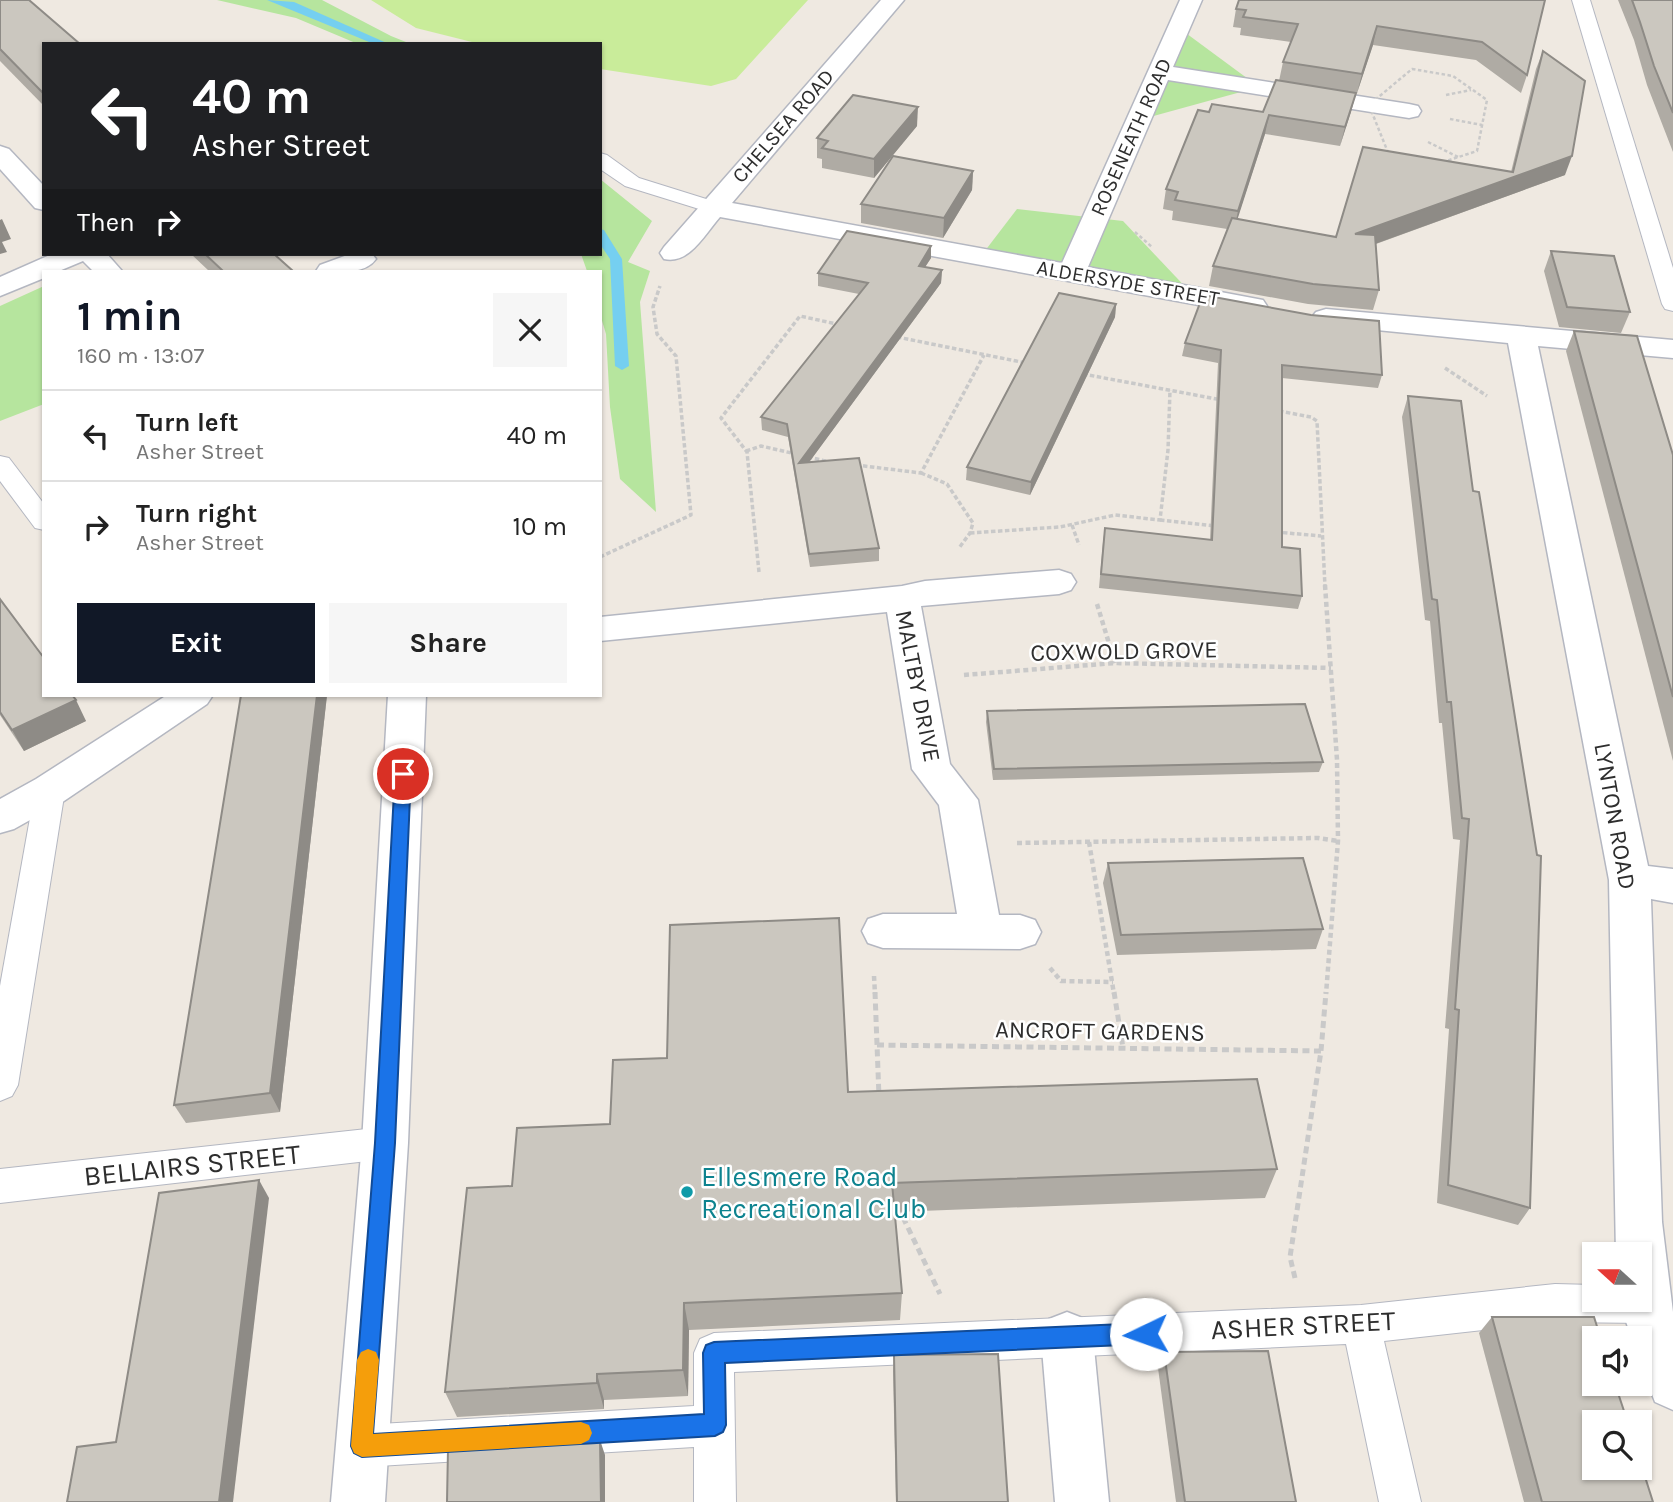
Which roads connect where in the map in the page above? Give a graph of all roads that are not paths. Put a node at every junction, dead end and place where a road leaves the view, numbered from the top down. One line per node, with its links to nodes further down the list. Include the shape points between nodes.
1 (893, 0): 9 (street, CHELSEA ROAD)
2 (1191, 0): 4 (street, ROSENEATH ROAD)
3 (1581, 0): 18 (lane)
4 (1160, 72): 5 (street); 16 (street, ROSENEATH ROAD)
5 (1409, 111)
6 (602, 160): 9 (lane, via 632,182)
7 (15, 161): 8 (street)
8 (42, 199)
9 (712, 207): 10 (street, CHELSEA ROAD); 16 (street, ALDERSYDE STREET)
10 (674, 253)
11 (70, 256): 17 (street)
12 (94, 256): 14 (street)
13 (365, 261): 15 (street)
14 (107, 270)
15 (334, 270)
16 (1071, 273): 19 (street, ALDERSYDE STREET, via 1289,313)
17 (0, 287)
18 (1673, 304)
19 (1521, 335): 20 (street, ALDERSYDE STREET); 30 (street, LYNTON ROAD)
20 (1673, 349)
21 (0, 464): 22 (lane)
22 (42, 519)
23 (1059, 582): 24 (street, MALTBY DRIVE)
24 (913, 596): 25 (street, MALTBY DRIVE); 32 (street, MALTBY DRIVE, via 918,678 931,769 958,800 964,844 1000,932)
25 (602, 629)
26 (407, 697): 34 (street)
27 (183, 698): 28 (street)
28 (50, 790): 29 (street); 33 (lane)
29 (0, 818)
30 (1630, 880): 31 (street); 36 (street, LYNTON ROAD)
31 (1673, 886)
32 (883, 931)
33 (0, 1085)
34 (385, 1143): 35 (lane, BELLAIRS STREET); 43 (street)
35 (0, 1186)
36 (1640, 1242)
37 (1582, 1303): 39 (lane, ASHER STREET)
38 (1648, 1312): 41 (street, LYNTON ROAD)
39 (1361, 1324): 40 (lane, ASHER STREET); 47 (lane)
40 (1066, 1337): 42 (lane, ASHER STREET, via 714,1353); 46 (street)
41 (1673, 1384)
42 (715, 1425): 43 (lane); 45 (lane)
43 (362, 1446): 44 (street)
44 (358, 1502)
45 (715, 1502)
46 (1082, 1502)
47 (1400, 1502)

